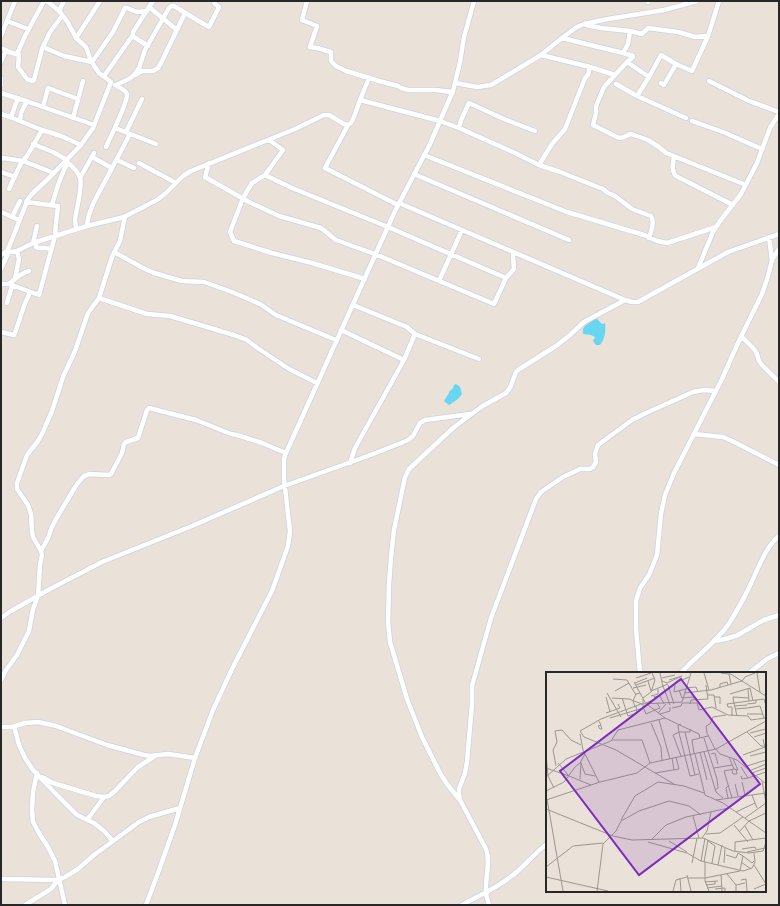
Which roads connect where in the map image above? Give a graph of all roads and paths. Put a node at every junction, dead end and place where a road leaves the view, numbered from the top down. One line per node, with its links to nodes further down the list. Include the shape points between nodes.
1 (15, 1): 19 (street)
2 (46, 1): 14 (street); 21 (street)
3 (64, 1): 14 (street)
4 (100, 1): 27 (street)
5 (153, 1): 13 (street)
6 (209, 1): 11 (street)
7 (307, 1): 46 (street, via 302,20 317,26 310,47 331,52 331,61 336,66)
8 (474, 1): 50 (street)
9 (697, 1): 12 (street)
10 (719, 1): 26 (street)
11 (215, 2): 15 (street, via 218,9 209,27)
12 (679, 4): 20 (street, via 664,10)
13 (148, 9): 18 (street); 24 (street); 37 (street, via 136,12 125,8 113,32)
14 (59, 11): 16 (street)
15 (185, 13): 18 (street, via 171,6); 22 (street)
16 (62, 16): 27 (street); 30 (street)
17 (1, 17): 19 (street)
18 (163, 19): 22 (street); 29 (street)
19 (7, 20): 21 (street); 25 (street)
20 (584, 24): 23 (street); 28 (street)
21 (28, 29): 34 (street)
22 (177, 30): 43 (street, via 158,68 153,71 142,71)
23 (630, 31): 26 (street, via 642,34 648,28 695,37); 33 (street, via 628,44)
24 (133, 35): 29 (street); 42 (street)
25 (1, 36)
26 (708, 36): 39 (street, via 692,71)
27 (76, 38): 37 (street, via 86,47)
28 (562, 38): 33 (street); 35 (street)
29 (148, 46): 43 (street)
30 (43, 47): 34 (street, via 32,81 18,67 20,57); 37 (street, via 64,56)
31 (1, 48): 32 (street)
32 (6, 51): 34 (street); 36 (street)
33 (623, 53): 38 (street, via 633,56)
34 (17, 54)
35 (540, 55): 40 (street); 50 (street, via 491,85 477,87)
36 (1, 62)
37 (92, 62): 42 (street)
38 (627, 62): 41 (street); 44 (street)
39 (676, 64): 44 (street, via 661,55); 51 (street, via 664,85)
40 (590, 67): 41 (street); 93 (street, via 565,128)
41 (615, 75): 86 (street, via 604,87 596,106 593,125 619,138 631,134 648,140)
42 (104, 76): 49 (street)
43 (134, 76): 54 (street)
44 (649, 77): 57 (street)
45 (1, 78): 53 (street)
46 (368, 78): 55 (street, via 408,90); 61 (street)
47 (83, 81): 59 (street)
48 (709, 81): 64 (street)
49 (111, 82): 54 (street); 73 (street)
50 (455, 83): 55 (street)
51 (661, 83)
52 (616, 84): 57 (street)
53 (1, 85)
54 (116, 85): 74 (street, via 127,96)
55 (452, 92): 70 (street)
56 (1, 93): 58 (street)
57 (637, 96): 68 (street)
58 (18, 98): 62 (street); 66 (street)
59 (78, 99): 63 (street, via 48,88); 67 (street)
60 (142, 99): 78 (street)
61 (360, 100): 70 (street); 72 (street, via 351,123)
62 (28, 101): 63 (street); 69 (street)
63 (43, 107): 67 (street)
64 (779, 113): 84 (street)
65 (1, 114): 66 (street)
66 (11, 117): 69 (street)
67 (73, 118): 73 (street)
68 (686, 118)
69 (20, 120): 76 (street)
70 (440, 121): 75 (street); 85 (street)
71 (692, 121): 84 (street)
72 (348, 124): 79 (street, via 324,115); 108 (street, via 325,168)
73 (94, 125): 82 (street)
74 (115, 128): 78 (street); 83 (street)
75 (459, 128): 77 (street, via 469,103); 93 (street)
76 (42, 130): 80 (street); 82 (street)
77 (535, 131)
78 (128, 133): 81 (street); 88 (street)
79 (269, 140): 92 (street); 99 (street, via 283,150)
80 (34, 144): 89 (street); 90 (street)
81 (156, 144)
82 (81, 145): 90 (street)
83 (106, 147)
84 (762, 148): 103 (street)
85 (424, 155): 98 (street); 124 (street, via 555,208)
86 (674, 156): 103 (street); 110 (street, via 673,172 676,176)
87 (1, 159): 89 (street)
88 (117, 160): 94 (street); 95 (street)
89 (23, 161): 97 (street); 100 (street)
90 (67, 161): 97 (street); 101 (street); 109 (street)
91 (139, 163): 102 (street)
92 (209, 163): 102 (street, via 191,171); 105 (street, via 205,177)
93 (539, 165): 124 (street, via 603,188 632,209 651,216 653,223)
94 (112, 168): 101 (street, via 93,155); 116 (street, via 88,216)
95 (134, 168)
96 (1, 172): 100 (street)
97 (54, 173): 107 (street)
98 (414, 174): 108 (street); 125 (street)
99 (265, 175): 105 (street, via 252,183); 117 (street)
100 (15, 177): 104 (street)
101 (80, 178): 119 (street)
102 (176, 183): 112 (street, via 157,200)
103 (746, 185): 110 (street)
104 (9, 189)
105 (243, 198): 133 (street, via 279,216 321,228 336,240); 141 (street, via 230,232 234,241)
106 (20, 201): 113 (street)
107 (26, 202): 109 (street); 114 (street)
108 (399, 204): 117 (street); 120 (street)
109 (52, 205): 122 (street, via 58,207)
110 (733, 205): 118 (street)
111 (1, 212): 113 (street)
112 (125, 216): 116 (street); 130 (street, via 118,247)
113 (12, 217): 114 (street)
114 (19, 220): 132 (street)
115 (37, 226): 126 (street)
116 (86, 226): 119 (street)
117 (388, 227): 133 (street); 134 (street)
118 (716, 227): 124 (street, via 667,243); 136 (street)
119 (76, 229): 122 (street)
120 (462, 230): 131 (street); 134 (street)
121 (779, 234): 123 (street)
122 (56, 236): 126 (street); 127 (street)
123 (769, 237): 135 (street); 136 (street, via 733,250)
124 (649, 238)
125 (569, 240)
126 (35, 243): 127 (street, via 38,248); 129 (street)
127 (52, 249): 145 (street, via 39,295)
128 (779, 249): 135 (street)
129 (17, 251): 132 (street); 139 (street, via 19,259)
130 (114, 252): 146 (street); 154 (street, via 145,270 182,281 204,282 232,292 260,304 276,315)
131 (514, 253): 140 (street, via 514,269); 147 (street)
132 (4, 254): 137 (street)
133 (375, 254): 141 (street); 142 (street)
134 (451, 254): 140 (street); 142 (street)
135 (772, 260): 153 (street, via 762,294)
136 (698, 268): 147 (street, via 638,302)
137 (1, 269)
138 (29, 271): 139 (street)
139 (15, 278): 144 (street)
140 (506, 278): 142 (street, via 494,304)
141 (365, 279): 149 (street)
142 (439, 281)
143 (1, 284): 144 (street)
144 (11, 285): 145 (street); 148 (street)
145 (30, 292): 151 (street, via 14,335)
146 (99, 298): 158 (street, via 147,314 170,316 247,340 289,369); 167 (street, via 88,313 52,411 42,434 27,455 17,483 17,489 31,514 33,538)
147 (625, 300): 160 (street, via 584,322 556,346 518,370 509,391)
148 (7, 303)
149 (353, 305): 150 (street); 152 (street, via 407,327)
150 (341, 330): 154 (street); 156 (street)
151 (1, 332)
152 (415, 334): 155 (street); 156 (street)
153 (741, 336): 157 (street, via 754,349 759,361); 159 (street)
154 (336, 340): 158 (street)
155 (480, 359)
156 (404, 360): 163 (street, via 355,448)
157 (779, 382)
158 (317, 383): 162 (street)
159 (716, 391): 161 (street); 183 (street, via 693,392 632,420 598,445 593,467 563,477 541,492 536,499 491,618 474,676 467,762 459,789)
160 (472, 414): 163 (street, via 425,420 408,440); 183 (street, via 409,469 394,530 389,584 390,642 407,699 440,773)
161 (694, 434): 164 (street, via 732,440); 173 (street, via 665,495 657,555 637,595 636,629)
162 (286, 452): 165 (street); 167 (street, via 196,420 149,408 138,438 124,444 112,472 109,475 84,476 77,484 56,519)
163 (350, 463): 165 (street)
164 (779, 465)
165 (284, 486): 168 (street, via 102,562); 180 (street, via 290,531 288,546 272,591 222,689)
166 (779, 536): 171 (street, via 767,549 730,621)
167 (42, 551): 168 (street)
168 (38, 596): 170 (street); 176 (street, via 28,634)
169 (779, 615): 171 (street, via 764,620 736,636)
170 (1, 618)
171 (715, 640): 174 (street)
172 (779, 653): 175 (street, via 766,659)
173 (640, 672)
174 (682, 672)
175 (750, 672)
176 (1, 680)
177 (14, 726): 178 (street); 179 (street, via 38,722 120,749 150,756); 181 (street, via 25,758)
178 (1, 727)
179 (157, 755): 180 (street); 182 (street, via 138,767 114,792)
180 (195, 758): 184 (street)
181 (37, 774): 182 (street, via 52,783); 185 (street, via 77,815); 189 (street, via 33,822 55,861)
182 (104, 797): 185 (street)
183 (460, 800): 190 (street, via 488,854)
184 (180, 808): 186 (street, via 149,816); 193 (street)
185 (87, 820): 186 (street, via 104,831)
186 (113, 841): 189 (street, via 78,869)
187 (546, 845): 190 (street, via 510,878)
188 (1, 879): 189 (street)
189 (58, 880): 191 (street, via 51,889); 192 (street)
190 (486, 892): 194 (street); 195 (street)
191 (25, 905)
192 (65, 905)
193 (146, 905)
194 (462, 905)
195 (489, 905)

